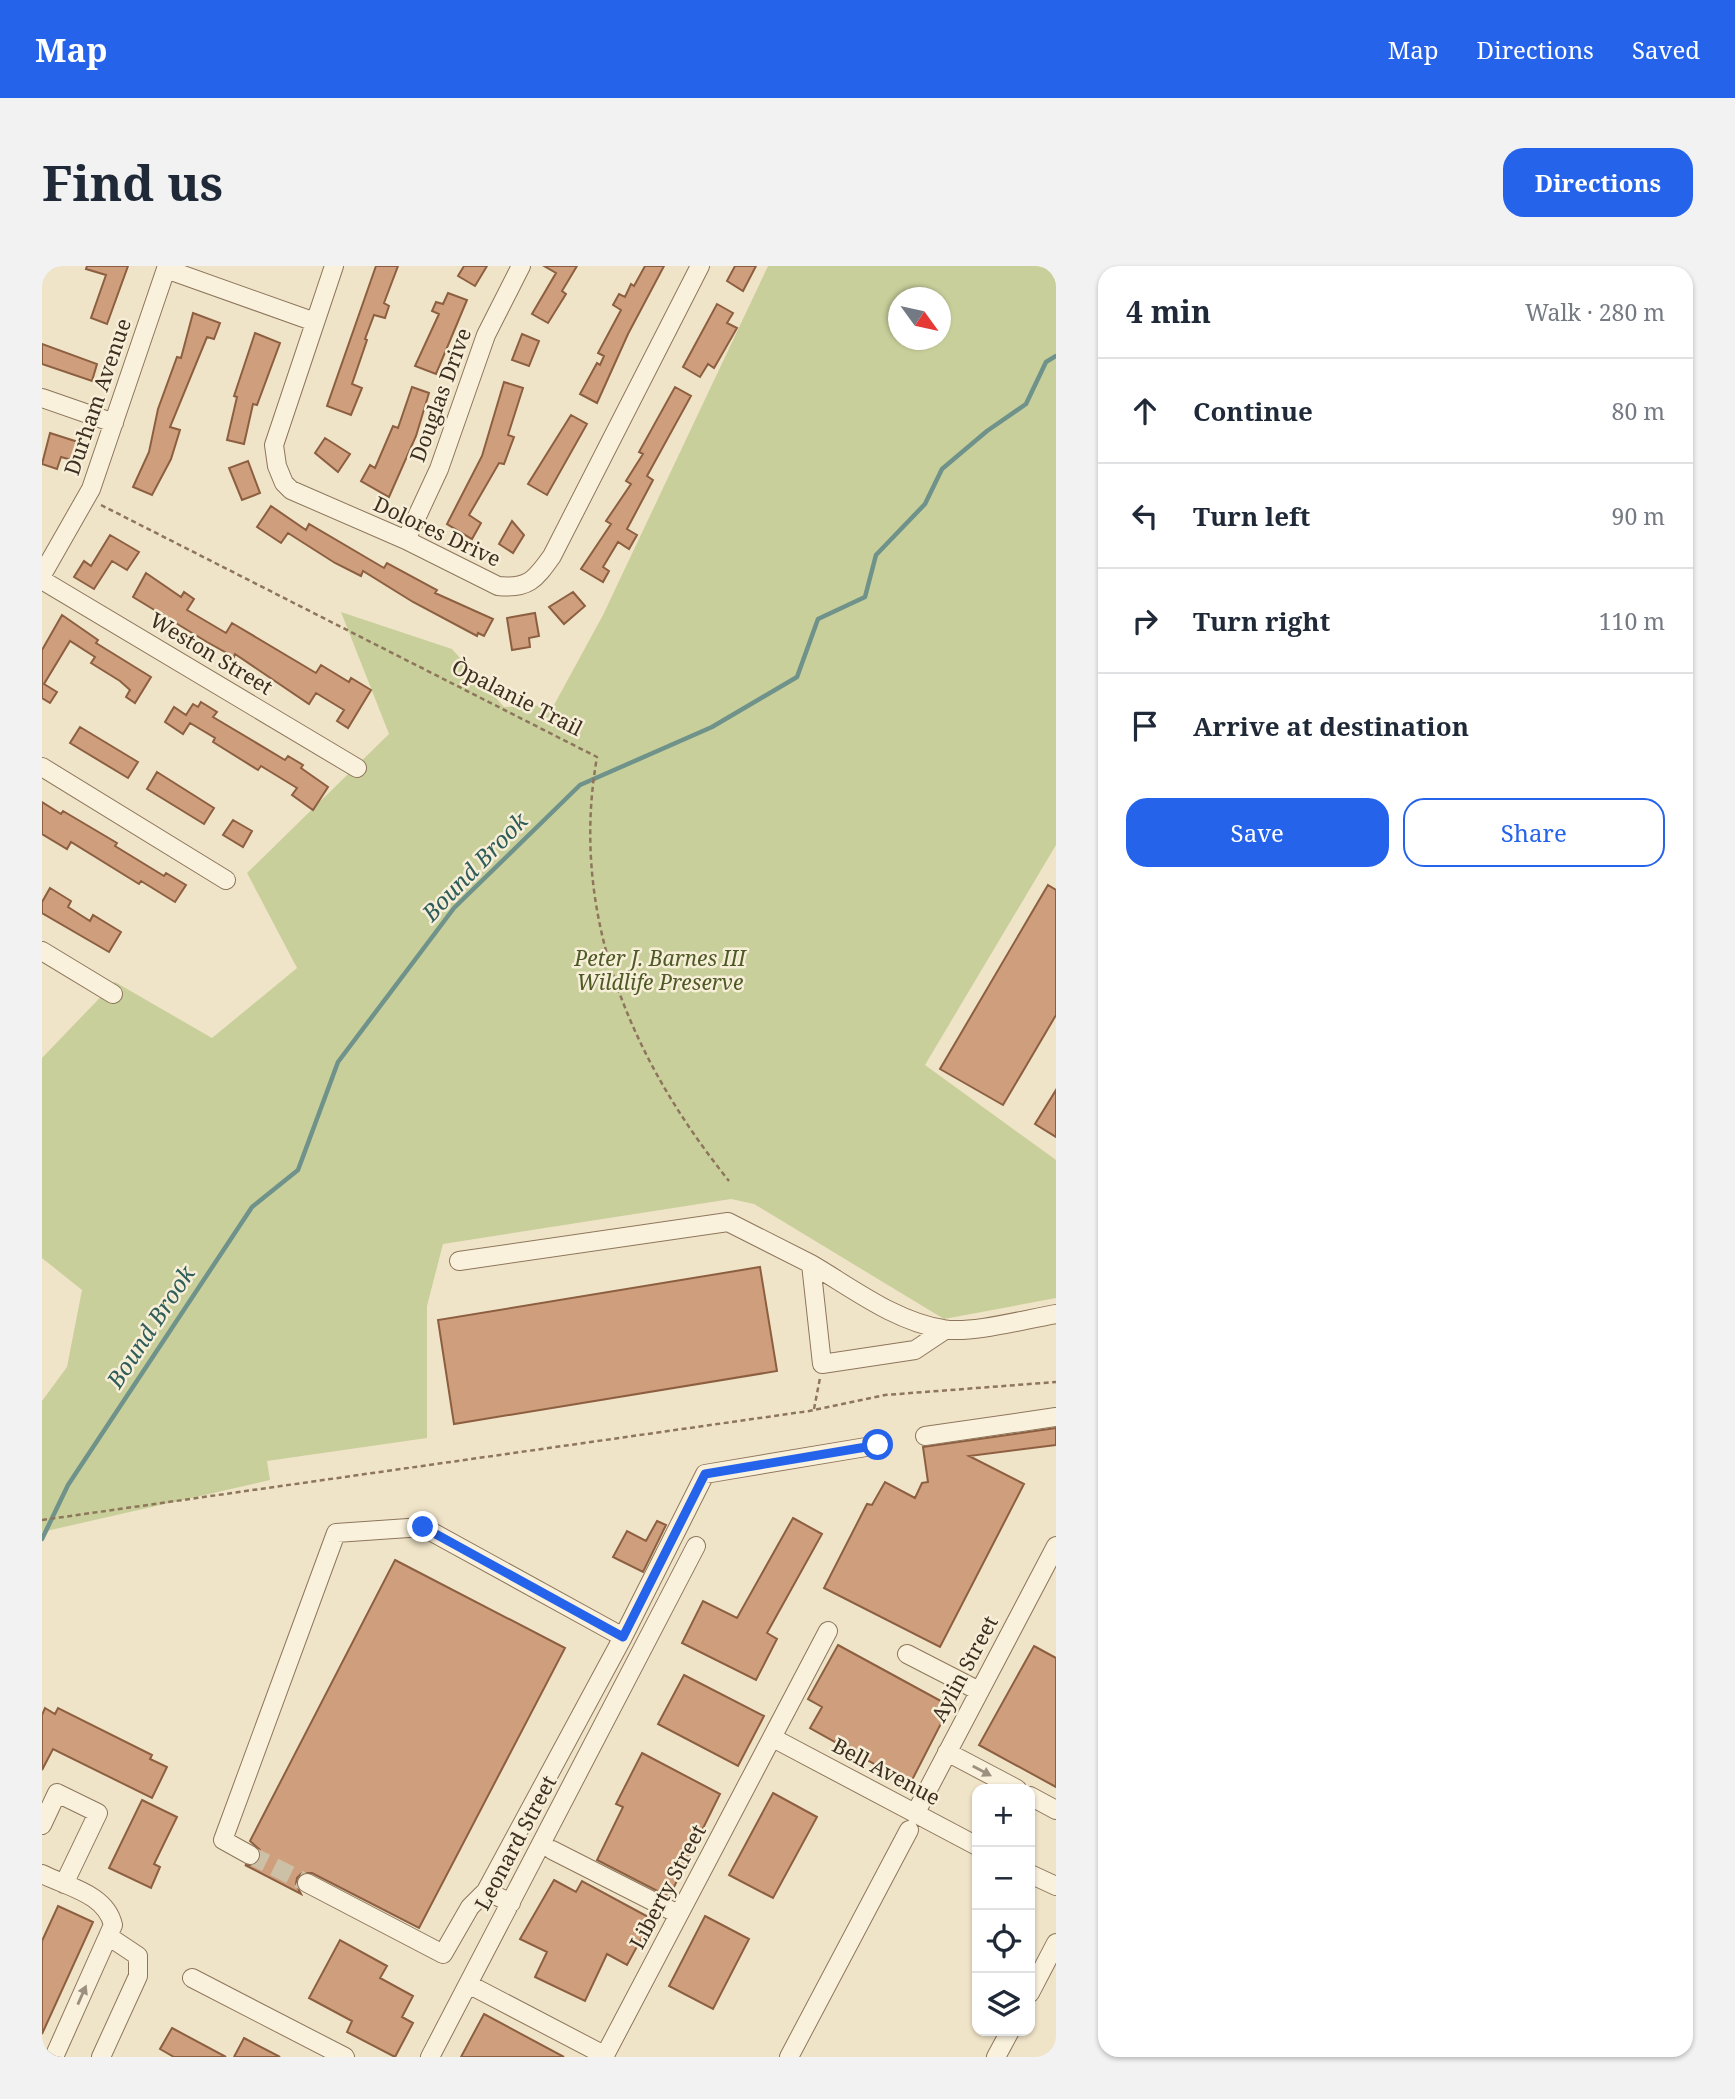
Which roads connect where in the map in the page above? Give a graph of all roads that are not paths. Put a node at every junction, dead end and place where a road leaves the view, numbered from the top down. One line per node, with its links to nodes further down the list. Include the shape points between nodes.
1 (334, 266): 5 (street, Dolores Drive)
2 (521, 266): 8 (street, Douglas Drive, via 486,335 439,469)
3 (700, 266): 8 (street, Dolores Drive, via 571,523 538,576 522,587 498,586)
4 (167, 268): 5 (street); 7 (street, Durham Avenue)
5 (315, 322): 8 (street, Dolores Drive, via 274,445 284,483 291,491)
6 (42, 398): 7 (street)
7 (114, 423): 9 (street, Durham Avenue, via 88,498)
8 (406, 540)
9 (42, 577): 11 (street, Weston Street)
10 (42, 767): 12 (street)
11 (357, 768)
12 (226, 880)
13 (42, 951): 14 (street)
14 (113, 994)
15 (459, 1261): 16 (street, via 728,1222)
16 (811, 1264): 18 (street, via 914,1321); 18 (street, via 822,1364 915,1350)
17 (1056, 1314): 18 (street)
18 (945, 1330)
19 (1056, 1417): 20 (street)
20 (925, 1436)
21 (878, 1445): 25 (street, via 705,1474)
22 (696, 1546): 44 (street, Leonard Street)
23 (1056, 1546): 27 (street, Aylin Street)
24 (828, 1631): 28 (street, Liberty Street)
25 (623, 1637): 37 (street, via 423,1527 336,1533 223,1840); 43 (street)
26 (907, 1654): 27 (street)
27 (979, 1691): 29 (street, Aylin Street)
28 (773, 1738): 33 (street, Bell Avenue); 45 (street, Liberty Street)
29 (947, 1752): 30 (street, one-way to 30); 33 (street, Aylin Street)
30 (1008, 1784)
31 (1035, 1799): 32 (street)
32 (1056, 1810)
33 (912, 1822): 35 (street, Bell Avenue); 57 (street, Aylin Street)
34 (42, 1825): 41 (street, via 57,1793 98,1813)
35 (972, 1844)
36 (552, 1850): 45 (street)
37 (250, 1854)
38 (42, 1874): 41 (street)
39 (1035, 1876): 42 (street)
40 (307, 1883): 43 (street, via 443,1954 470,1907)
41 (64, 1884): 46 (street, via 110,1910 113,1925)
42 (1056, 1886)
43 (486, 1891): 44 (street)
44 (511, 1903): 50 (street, Leonard Street)
45 (678, 1914): 52 (street, Liberty Street)
46 (108, 1936): 53 (street, one-way to 46); 54 (street, via 138,1956 138,1976)
47 (1056, 1943): 49 (street)
48 (192, 1978): 55 (street)
49 (1035, 1983)
50 (468, 1984): 52 (street); 56 (street, Leonard Street)
51 (1007, 2036): 58 (street)
52 (604, 2056)
53 (54, 2057)
54 (101, 2057)
55 (345, 2057)
56 (430, 2057)
57 (789, 2057)
58 (996, 2057)

